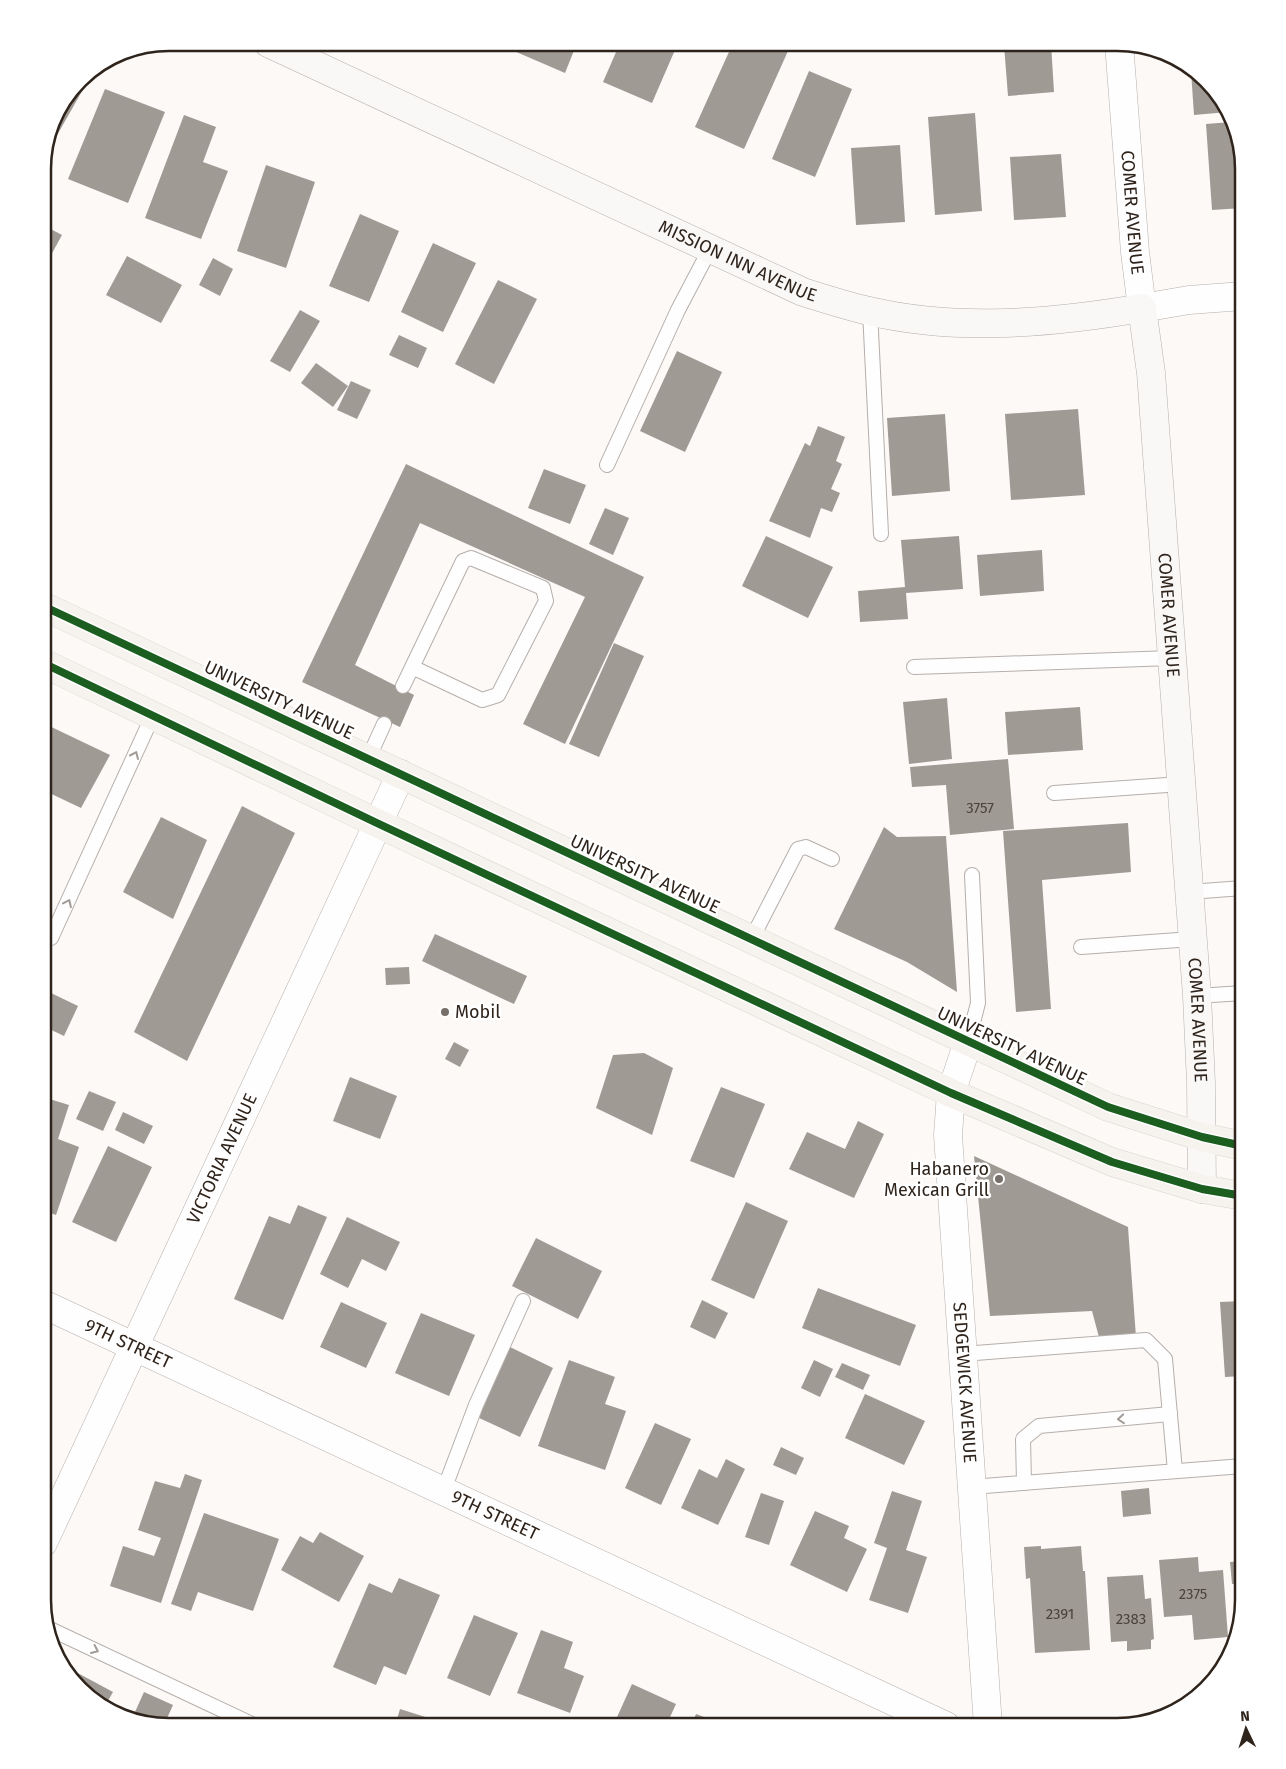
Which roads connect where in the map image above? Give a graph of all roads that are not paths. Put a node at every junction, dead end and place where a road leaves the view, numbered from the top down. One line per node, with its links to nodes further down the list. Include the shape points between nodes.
1 (289, 52): 3 (main road, MISSION INN AVENUE)
2 (1120, 52): 5 (street, COMER AVENUE)
3 (710, 249): 6 (main road, MISSION INN AVENUE, via 803,292); 7 (lane, via 678,310)
4 (1235, 297): 5 (street, MISSION INN AVENUE)
5 (1142, 308): 6 (main road, MISSION INN AVENUE, via 1096,316 982,324); 10 (main road, COMER AVENUE, via 1151,373)
6 (870, 311): 8 (lane)
7 (607, 465)
8 (881, 534)
9 (52, 610): 17 (main road, UNIVERSITY AVENUE)
10 (1172, 658): 13 (lane); 19 (main road, COMER AVENUE)
11 (52, 667): 15 (main road)
12 (412, 667): 12 (lane, via 463,561 471,558 542,588 546,600 498,695 482,700); 14 (lane)
13 (914, 667)
14 (403, 686)
15 (153, 715): 21 (main road); 26 (lane, one-way to 15)
16 (384, 724): 17 (lane)
17 (368, 759): 18 (main road, UNIVERSITY AVENUE)
18 (401, 774): 21 (street, VICTORIA AVENUE); 28 (main road, UNIVERSITY AVENUE)
19 (1181, 784): 20 (lane); 25 (main road, COMER AVENUE)
20 (1054, 792)
21 (379, 824): 33 (main road); 40 (street, VICTORIA AVENUE)
22 (832, 859): 28 (lane, via 806,847 798,849)
23 (972, 875): 32 (lane, via 978,1003)
24 (1235, 889): 25 (lane)
25 (1189, 892): 27 (main road, COMER AVENUE)
26 (51, 938)
27 (1192, 939): 29 (lane); 31 (main road, COMER AVENUE)
28 (751, 940): 32 (main road, UNIVERSITY AVENUE)
29 (1081, 948)
30 (1235, 994): 31 (lane)
31 (1197, 996): 34 (main road, COMER AVENUE)
32 (968, 1042): 33 (street, SEDGEWICK AVENUE); 34 (main road, UNIVERSITY AVENUE, via 1108,1107)
33 (951, 1092): 36 (main road, via 1112,1162); 41 (street, SEDGEWICK AVENUE, via 948,1136)
34 (1202, 1137): 35 (main road, UNIVERSITY AVENUE); 36 (main road, COMER AVENUE)
35 (1235, 1144)
36 (1202, 1189): 37 (main road)
37 (1235, 1194)
38 (523, 1301): 47 (lane, via 476,1405)
39 (51, 1308): 40 (street, 9TH STREET)
40 (134, 1348): 47 (street, 9TH STREET); 48 (street, VICTORIA AVENUE)
41 (962, 1354): 42 (lane, via 1146,1340 1164,1359); 46 (street, SEDGEWICK AVENUE)
42 (1170, 1414): 44 (lane); 45 (lane, one-way to 45, via 1039,1426 1023,1439)
43 (1235, 1467): 44 (lane)
44 (1175, 1471): 45 (lane)
45 (1024, 1483): 46 (lane)
46 (971, 1487): 52 (street, SEDGEWICK AVENUE)
47 (443, 1492): 51 (street, 9TH STREET)
48 (51, 1524)
49 (56, 1632): 50 (lane, one-way to 50)
50 (237, 1717)
51 (928, 1718)
52 (987, 1718)

